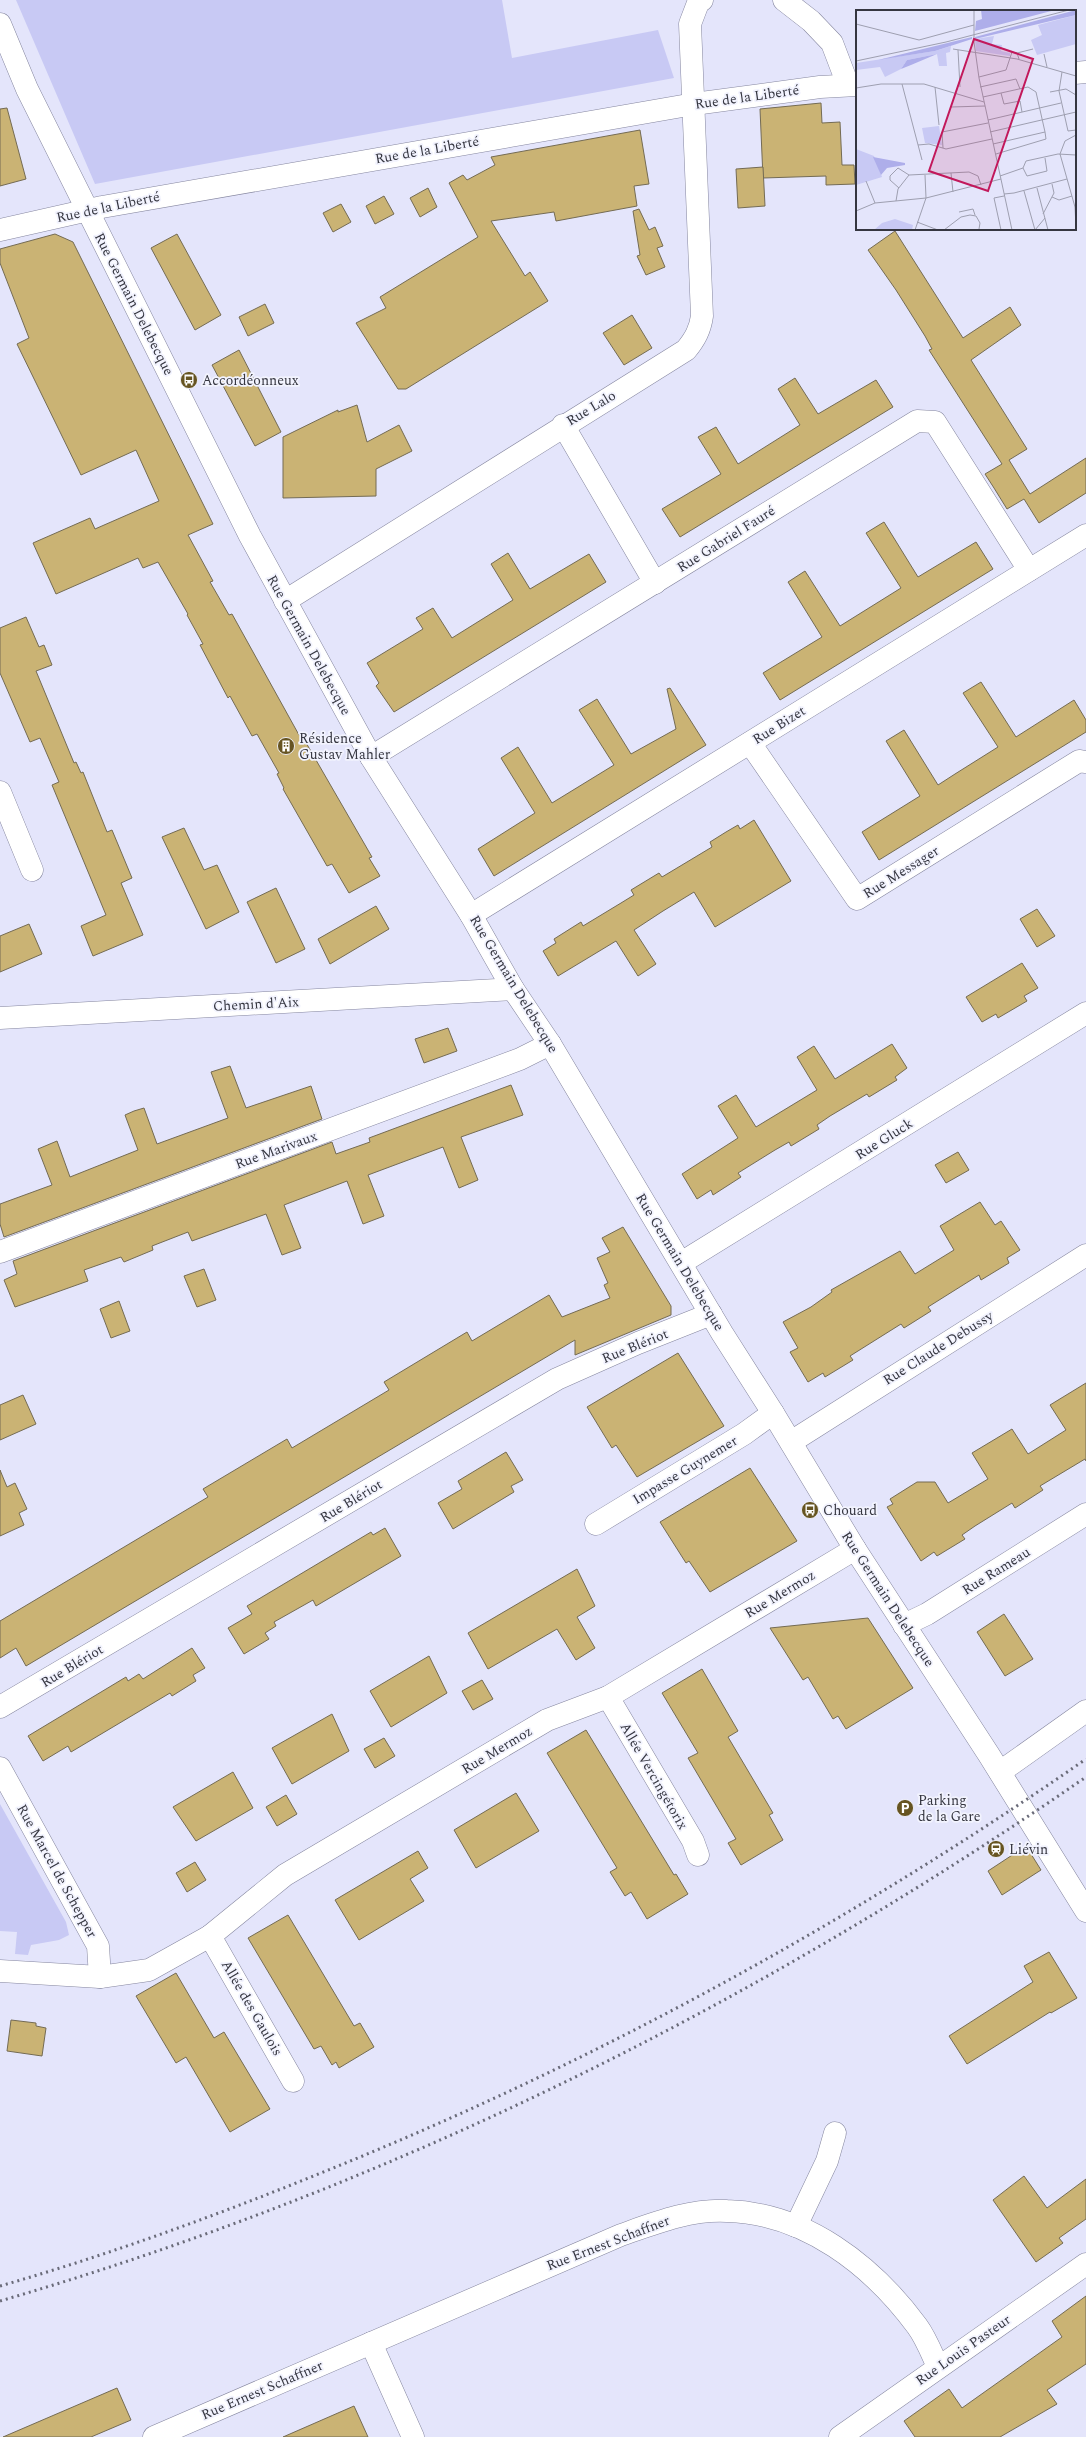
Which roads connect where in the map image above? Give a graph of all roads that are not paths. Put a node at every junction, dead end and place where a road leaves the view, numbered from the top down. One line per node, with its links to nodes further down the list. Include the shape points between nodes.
1 (702, 0): 7 (street, Rue Lalo, via 698,3 690,24)
2 (784, 0): 6 (street, via 811,21 832,43)
3 (0, 24): 8 (street, Rue Germain Delebecque, via 27,89)
4 (1086, 72): 5 (street)
5 (1076, 73)
6 (852, 85): 7 (street, Rue de la Liberté, via 820,86)
7 (694, 104): 8 (street, Rue de la Liberté); 10 (street, Rue Lalo, via 702,316 700,328 695,340 686,350)
8 (87, 211): 9 (street, Rue de la Liberté); 14 (street, Rue Germain Delebecque)
9 (0, 230)
10 (563, 424): 13 (street); 14 (street, Rue Lalo)
11 (1086, 535): 12 (street, Rue Bizet)
12 (1030, 570): 13 (street, Rue Gabriel Fauré, via 935,422 917,421); 15 (street, Rue Bizet)
13 (655, 583): 16 (street, Rue Gabriel Fauré)
14 (284, 601): 16 (street, Rue Germain Delebecque)
15 (750, 743): 17 (street, Rue Messager, via 857,899 1079,761); 20 (street, Rue Bizet)
16 (371, 757): 20 (street, Rue Germain Delebecque)
17 (1086, 762)
18 (0, 792): 19 (street)
19 (32, 870)
20 (471, 915): 21 (street, Rue Germain Delebecque)
21 (513, 989): 23 (street, Chemin d'Aix); 24 (street, Rue Germain Delebecque)
22 (1086, 1013): 27 (street, Rue Gluck)
23 (0, 1018)
24 (550, 1044): 25 (street, Rue Marivaux, via 512,1062); 27 (street, Rue Germain Delebecque)
25 (0, 1252)
26 (1086, 1255): 30 (street, Rue Claude Debussy)
27 (681, 1263): 28 (street, Rue Germain Delebecque)
28 (711, 1314): 29 (street, Rue Germain Delebecque); 36 (street, Rue Blériot, via 557,1379)
29 (773, 1413): 30 (street, Rue Germain Delebecque); 32 (street, Impasse Guynemer, via 744,1434)
30 (791, 1442): 33 (street, Rue Germain Delebecque)
31 (1086, 1514): 34 (street, Rue Rameau, via 927,1614)
32 (596, 1524)
33 (855, 1549): 34 (street, Rue Germain Delebecque); 35 (street, Rue Mermoz)
34 (904, 1625): 39 (street, Rue Germain Delebecque)
35 (608, 1697): 40 (street, Allée Vercingétorix, via 693,1841); 42 (street, Rue Mermoz, via 547,1720 285,1875)
36 (0, 1707)
37 (1086, 1712): 39 (street)
38 (0, 1768): 44 (street, Rue Marcel de Schepper, via 98,1946)
39 (1000, 1772): 41 (street, Rue Germain Delebecque)
40 (698, 1855)
41 (1086, 1911)
42 (210, 1936): 44 (street, Rue Mermoz, via 149,1970); 45 (street, Allée des Gaulois)
43 (0, 1971): 44 (street)
44 (100, 1977)
45 (293, 2081)
46 (835, 2133): 47 (street, via 828,2161)
47 (796, 2226): 49 (street, Rue Ernest Schaffner, via 762,2213 725,2210 673,2217 621,2235); 50 (street, Rue Ernest Schaffner, via 834,2246 869,2273 918,2327)
48 (1086, 2264): 50 (street, Rue Louis Pasteur)
49 (371, 2343): 51 (street, Rue Ernest Schaffner); 52 (street)
50 (938, 2367): 53 (street, Rue Louis Pasteur)
51 (154, 2437)
52 (413, 2437)
53 (840, 2437)

